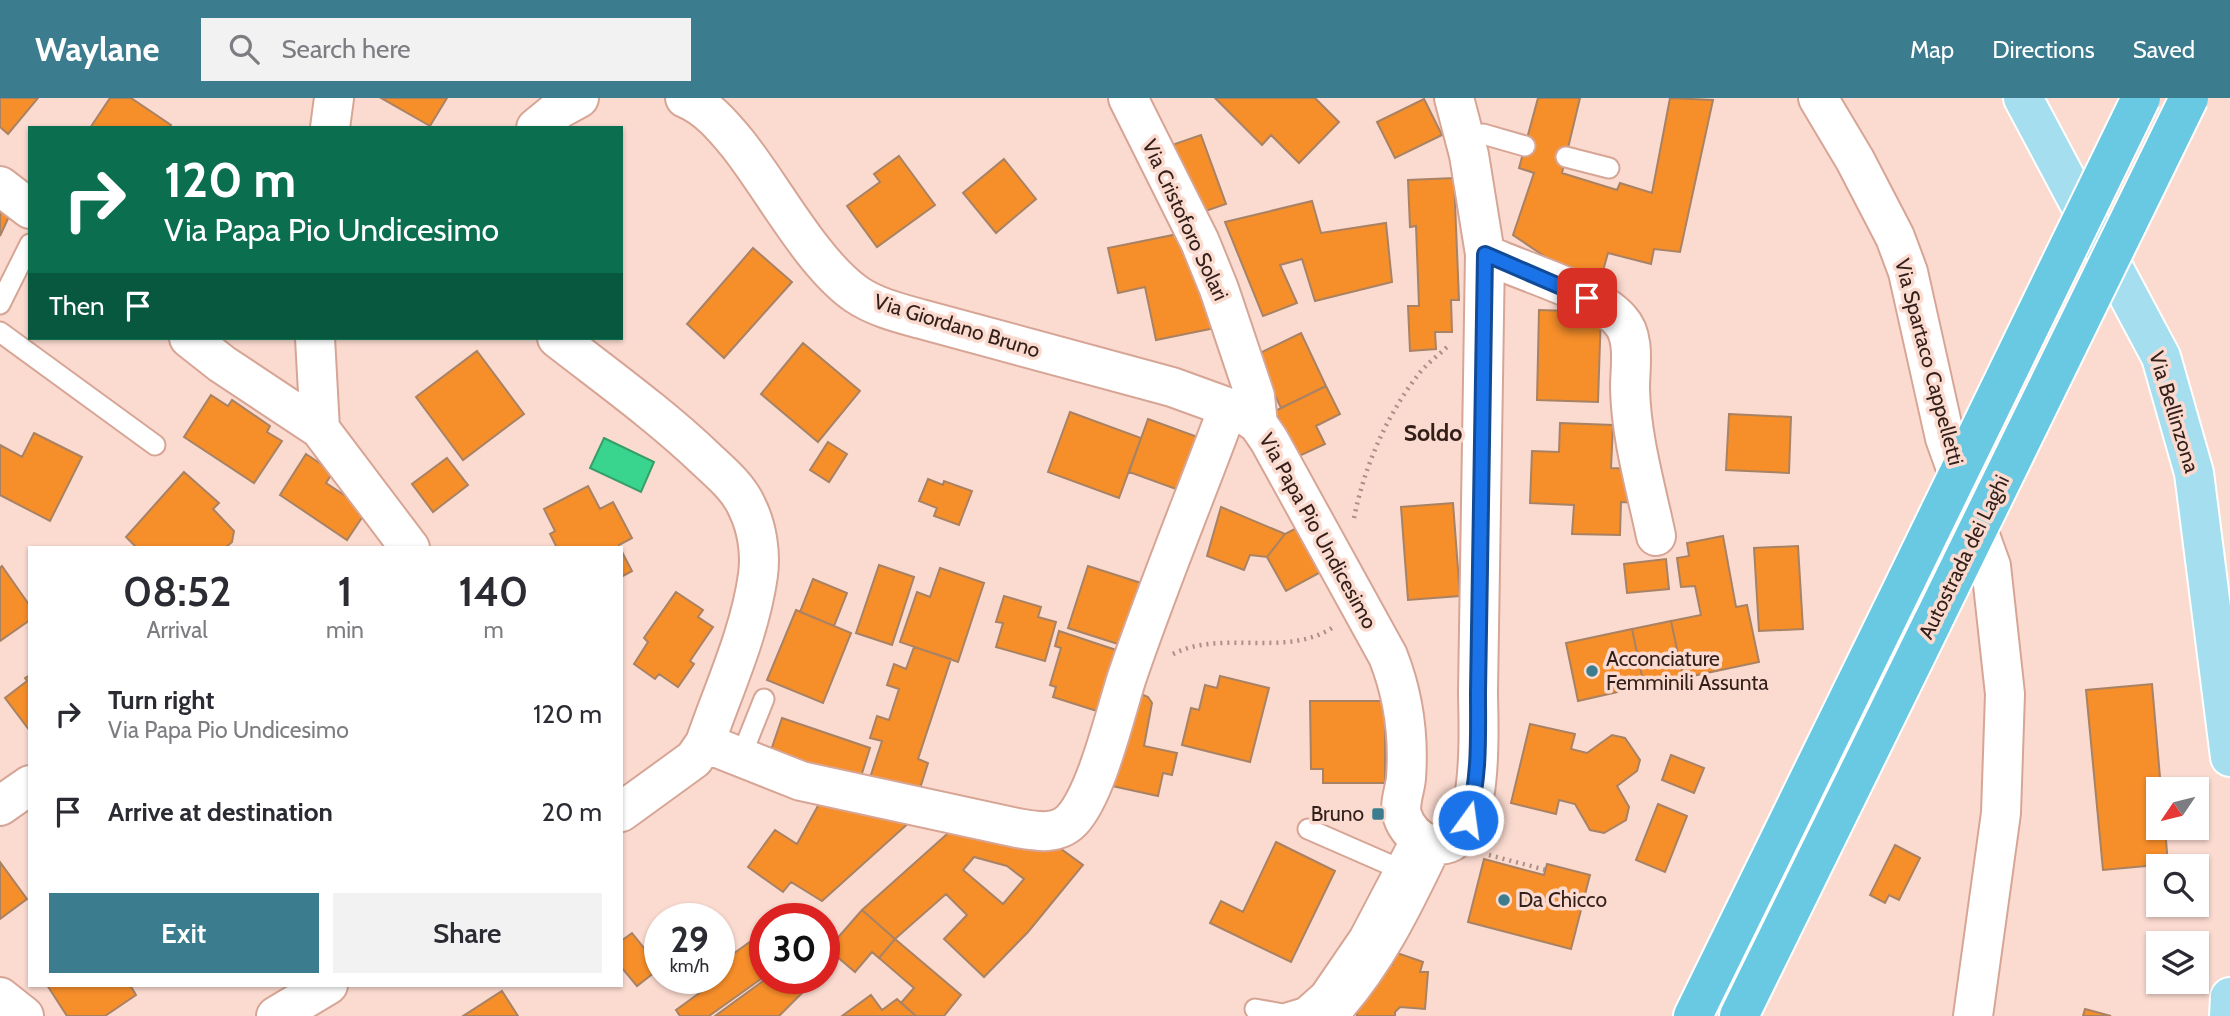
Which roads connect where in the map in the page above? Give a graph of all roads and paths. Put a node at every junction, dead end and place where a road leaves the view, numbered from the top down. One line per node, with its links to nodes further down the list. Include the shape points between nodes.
1 (334, 98): 10 (street)
2 (579, 98): 11 (street)
3 (685, 98): 26 (street, Via Giordano Bruno, via 720,123 828,268 857,294 921,319 1172,387)
4 (1128, 98): 26 (street, Via Cristoforo Solari, via 1219,289 1255,396)
5 (1454, 98): 19 (street, via 1469,155)
6 (1818, 98): 55 (street, Via Spartaco Cappelletti, via 1856,160 1908,272 1945,438 1991,566 2005,694 2002,773)
7 (2023, 98): 36 (main road, Via Bellinzona, via 2161,357 2194,473)
8 (2141, 98): 53 (highway, Autostrada dei Laghi, bridge)
9 (2189, 98): 54 (highway, Autostrada dei Laghi, bridge)
10 (330, 126)
11 (538, 126)
12 (1483, 134): 13 (lane)
13 (1525, 146)
14 (1566, 157): 15 (lane)
15 (1609, 168)
16 (0, 186): 17 (street)
17 (28, 207)
18 (28, 248): 20 (lane)
19 (1485, 254): 29 (street, via 1566,287 1607,308 1622,322 1630,344 1634,432); 43 (street, via 1476,789 1463,830 1449,843)
20 (0, 304)
21 (0, 332): 28 (lane)
22 (192, 340): 27 (street)
23 (316, 340): 27 (street)
24 (560, 340): 35 (street, via 693,446 729,480 747,506 759,551 758,573 751,611)
25 (1453, 341): 31 (path, via 1418,374 1375,450 1359,496)
26 (1243, 416): 31 (street, Via Papa Pio Undicesimo, via 1269,440); 33 (street)
27 (320, 429): 30 (street)
28 (155, 445)
29 (1656, 536)
30 (408, 546)
31 (1343, 574): 43 (street, Via Papa Pio Undicesimo, via 1388,656 1403,705 1406,778 1401,808)
32 (1292, 641): 33 (path, via 1203,643 1175,652 1136,677)
33 (1128, 675): 37 (street, via 1095,776 1071,821 1056,830 1017,828 813,784)
34 (764, 699): 37 (lane)
35 (705, 743): 37 (street); 39 (street, via 694,759)
36 (2230, 757)
37 (740, 759)
38 (28, 786): 40 (street)
39 (637, 790): 41 (street)
40 (0, 806)
41 (623, 809)
42 (1308, 829): 43 (lane)
43 (1414, 849): 49 (lane, via 1321,992 1303,1008 1283,1014); 52 (street, via 1393,926 1374,958)
44 (1508, 860): 45 (path)
45 (1546, 870)
46 (325, 987): 51 (street)
47 (0, 997): 50 (street)
48 (2230, 997): 56 (main road)
49 (1255, 1009)
50 (23, 1016)
51 (276, 1016)
52 (1327, 1016)
53 (1693, 1016)
54 (1739, 1016)
55 (1973, 1016)
56 (2229, 1016)

